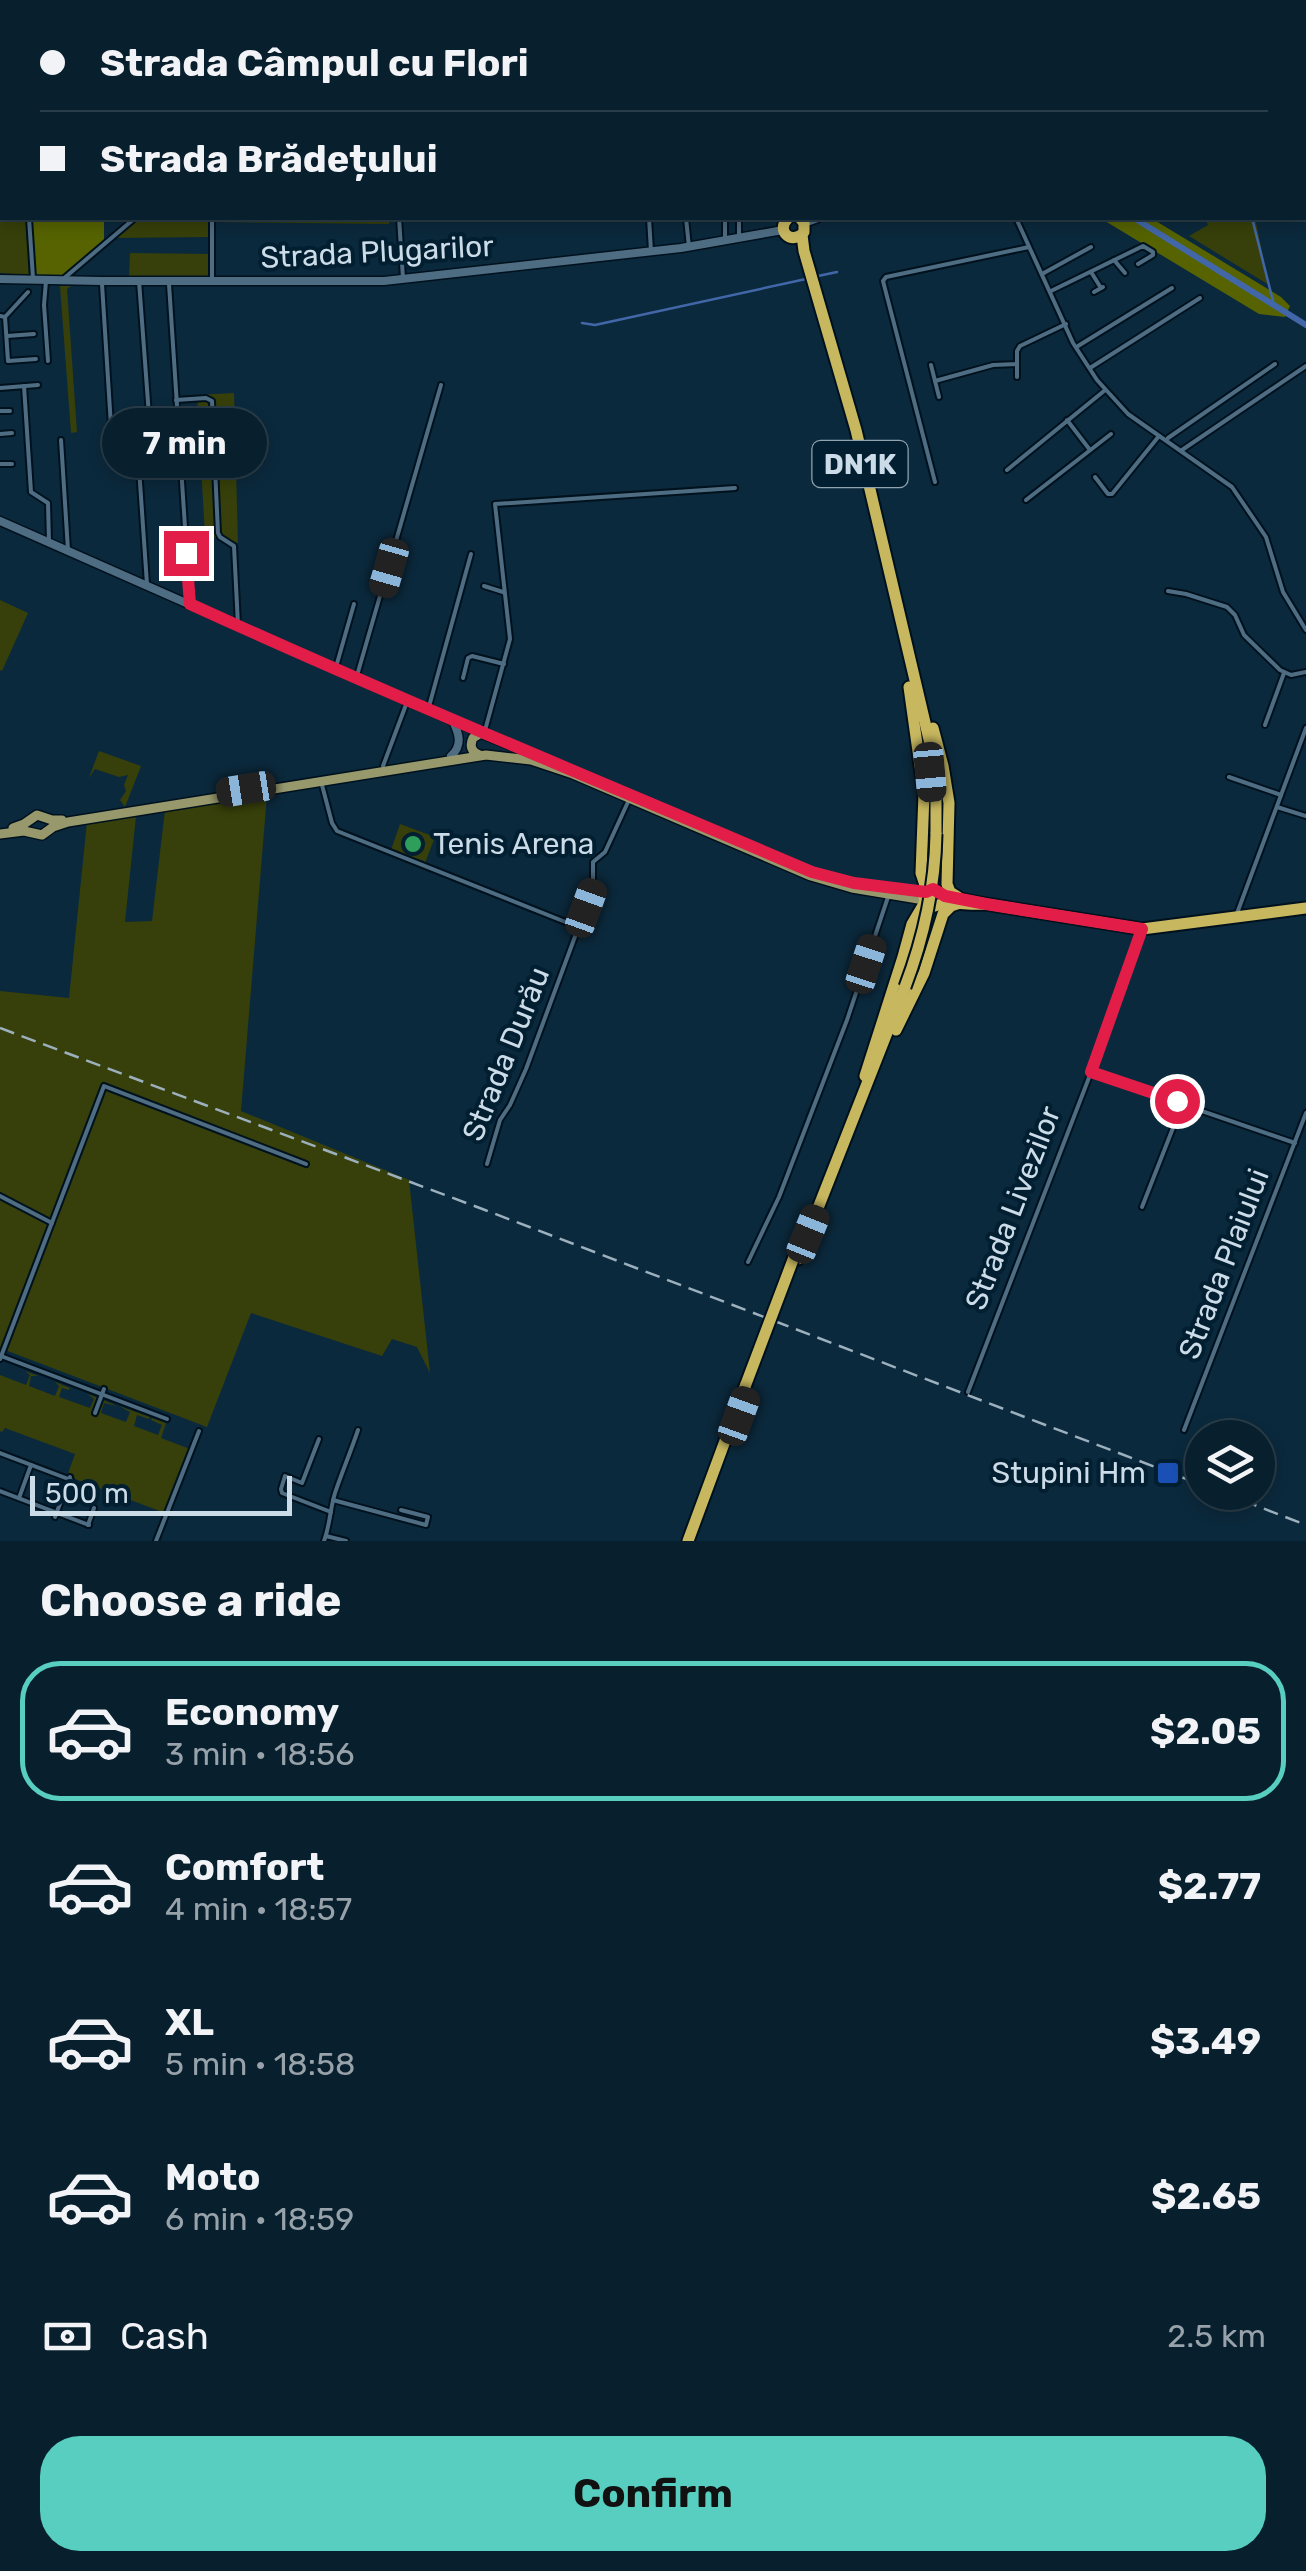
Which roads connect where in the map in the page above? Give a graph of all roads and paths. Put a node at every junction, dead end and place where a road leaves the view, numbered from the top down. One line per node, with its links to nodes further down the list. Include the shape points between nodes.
1 (29, 220): 26 (street)
2 (132, 220): 28 (street)
3 (212, 220): 32 (street)
4 (399, 220): 25 (street)
5 (649, 220): 18 (street)
6 (686, 220): 16 (street)
7 (724, 220): 12 (street)
8 (739, 220): 11 (street)
9 (1017, 220): 14 (street)
10 (795, 227): 11 (street, Strada Plugarilor); 90 (highway, DN1K)
11 (739, 237): 12 (street, Strada Plugarilor)
12 (725, 240): 16 (street, Strada Plugarilor)
13 (1133, 240): 15 (street)
14 (1029, 246): 23 (street); 75 (street, via 883,281)
15 (1143, 246): 19 (street); 20 (street, via 1154,254)
16 (689, 247): 18 (street, Strada Plugarilor)
17 (1091, 247): 23 (street)
18 (652, 251): 25 (street, Strada Plugarilor)
19 (1114, 260): 21 (street); 22 (street)
20 (1138, 264)
21 (1090, 272): 35 (street); 36 (street, via 1102,287)
22 (1125, 272)
23 (1042, 274): 35 (street)
24 (0, 279): 26 (street, Strada Plugarilor)
25 (402, 279): 32 (street, Strada Plugarilor)
26 (34, 280): 27 (street, Strada Plugarilor)
27 (46, 281): 28 (street, Strada Plugarilor); 44 (street)
28 (61, 281): 29 (street, Strada Plugarilor)
29 (101, 281): 30 (street, Strada Plugarilor); 30 (street, via 111,426 120,433 150,429)
30 (139, 281): 31 (street, Strada Plugarilor)
31 (169, 281): 32 (street, Strada Plugarilor); 58 (street)
32 (212, 282)
33 (1172, 288): 42 (street)
34 (28, 292): 38 (street)
35 (1050, 292): 39 (street)
36 (1094, 292)
37 (1200, 298): 49 (street)
38 (2, 316): 41 (street)
39 (1066, 324): 42 (street); 45 (street, via 1020,346)
40 (34, 334): 41 (street)
41 (7, 336): 43 (street, via 8,361)
42 (1076, 347): 49 (street)
43 (36, 359)
44 (48, 361)
45 (1017, 364): 50 (street); 51 (street)
46 (1276, 364): 66 (street)
47 (931, 365): 51 (street)
48 (1306, 366): 70 (street)
49 (1089, 368): 56 (street)
50 (1017, 377)
51 (935, 382): 57 (street)
52 (38, 385): 54 (street)
53 (441, 385): 96 (street)
54 (24, 386): 55 (street); 79 (street, via 31,492 48,504)
55 (0, 388)
56 (1104, 390): 61 (street); 65 (street)
57 (939, 398)
58 (176, 400): 86 (street); 88 (street, via 212,401 218,533 234,546)
59 (0, 411): 60 (street)
60 (10, 411)
61 (1067, 420): 69 (street); 73 (street)
62 (12, 433): 63 (street)
63 (0, 434)
64 (1112, 434): 69 (street)
65 (1160, 435): 66 (street); 74 (street, via 1112,494)
66 (1166, 439): 70 (street)
67 (61, 440): 80 (street)
68 (137, 440): 82 (street)
69 (1090, 450): 77 (street)
70 (1182, 450): 89 (street, via 1230,485 1264,534 1283,592)
71 (0, 464): 72 (street)
72 (12, 464)
73 (1007, 470)
74 (1094, 478)
75 (936, 482)
76 (736, 488): 85 (street, via 495,504)
77 (1026, 500)
78 (0, 521): 79 (street)
79 (49, 542): 80 (street)
80 (68, 550): 82 (street)
81 (472, 554): 98 (street)
82 (147, 584): 86 (street)
83 (484, 586): 85 (street)
84 (1168, 591): 94 (street, via 1236,614 1244,634)
85 (505, 592): 91 (street, via 510,633)
86 (190, 604): 88 (street)
87 (354, 604): 92 (street)
88 (238, 626): 92 (street)
89 (1306, 630)
90 (906, 652): 117 (highway, via 924,794); 118 (highway, via 944,766); 130 (highway, DN1K, bridge, via 932,760 932,887 926,923)
91 (504, 664): 95 (street, via 472,656); 102 (street)
92 (335, 670): 96 (street)
93 (1306, 672): 94 (street)
94 (1284, 673): 100 (street)
95 (462, 678)
96 (356, 679): 97 (street)
97 (407, 702): 98 (street); 106 (street)
98 (428, 710): 99 (street)
99 (453, 721): 102 (street); 103 (street); 105 (street, via 459,738)
100 (1265, 724)
101 (1306, 728): 109 (street)
102 (485, 735): 103 (main road); 104 (main road, via 493,748); 120 (main road, via 812,872)
103 (471, 743): 104 (main road); 105 (main road)
104 (485, 755): 105 (main road); 110 (main road, via 544,763)
105 (450, 759): 106 (main road); 108 (main road)
106 (384, 766): 113 (main road)
107 (1229, 778): 109 (street)
108 (321, 780): 115 (main road); 125 (street, via 337,832)
109 (1281, 795): 111 (street)
110 (630, 797): 119 (main road, via 811,876); 136 (street, Strada Durău, via 605,852 593,862 594,888)
111 (1276, 807): 112 (street); 124 (street)
112 (1306, 816)
113 (46, 818): 114 (main road, via 37,815); 115 (main road)
114 (30, 826): 115 (main road, via 38,836); 116 (main road)
115 (47, 831)
116 (0, 832)
117 (922, 873): 120 (main road); 121 (highway)
118 (946, 875): 121 (highway); 122 (highway, via 950,892)
119 (889, 893): 120 (main road); 140 (street, via 847,1020)
120 (909, 894): 121 (main road); 126 (main road, via 916,908)
121 (932, 897): 122 (highway); 126 (highway); 127 (highway)
122 (962, 901): 127 (highway); 128 (highway)
123 (1306, 908): 124 (highway)
124 (1236, 916): 128 (highway)
125 (574, 924)
126 (912, 924): 130 (highway)
127 (939, 924): 130 (highway, DN1K, via 924,972)
128 (1142, 929): 129 (street, Strada Livezilor)
129 (1091, 1072): 131 (street); 143 (street, Strada Livezilor)
130 (865, 1086): 162 (highway, DN1K, bridge)
131 (1183, 1103): 134 (street); 138 (street)
132 (1306, 1113): 133 (street, Strada Plaiului)
133 (1304, 1122): 134 (street, Strada Plaiului)
134 (1295, 1143): 147 (street, Strada Plaiului)
135 (306, 1164): 139 (street, via 104,1086)
136 (487, 1164)
137 (0, 1196): 139 (street)
138 (1142, 1207)
139 (52, 1223): 141 (street)
140 (748, 1262)
141 (0, 1358): 142 (street)
142 (103, 1392): 144 (street); 145 (street)
143 (968, 1392)
144 (95, 1413)
145 (167, 1420)
146 (358, 1430): 154 (street)
147 (1184, 1430)
148 (199, 1432): 160 (street)
149 (319, 1439): 157 (street, via 302,1483 285,1476 281,1488)
150 (0, 1453): 151 (street)
151 (32, 1465): 153 (street); 158 (street, via 70,1479)
152 (0, 1491): 153 (street)
153 (18, 1498): 158 (street)
154 (333, 1500): 156 (street, via 426,1525 428,1517); 157 (street)
155 (94, 1508): 158 (street, via 88,1525)
156 (401, 1510)
157 (331, 1512): 159 (street)
158 (56, 1515)
159 (325, 1538): 161 (street)
160 (156, 1541)
161 (346, 1541)
162 (691, 1541)

